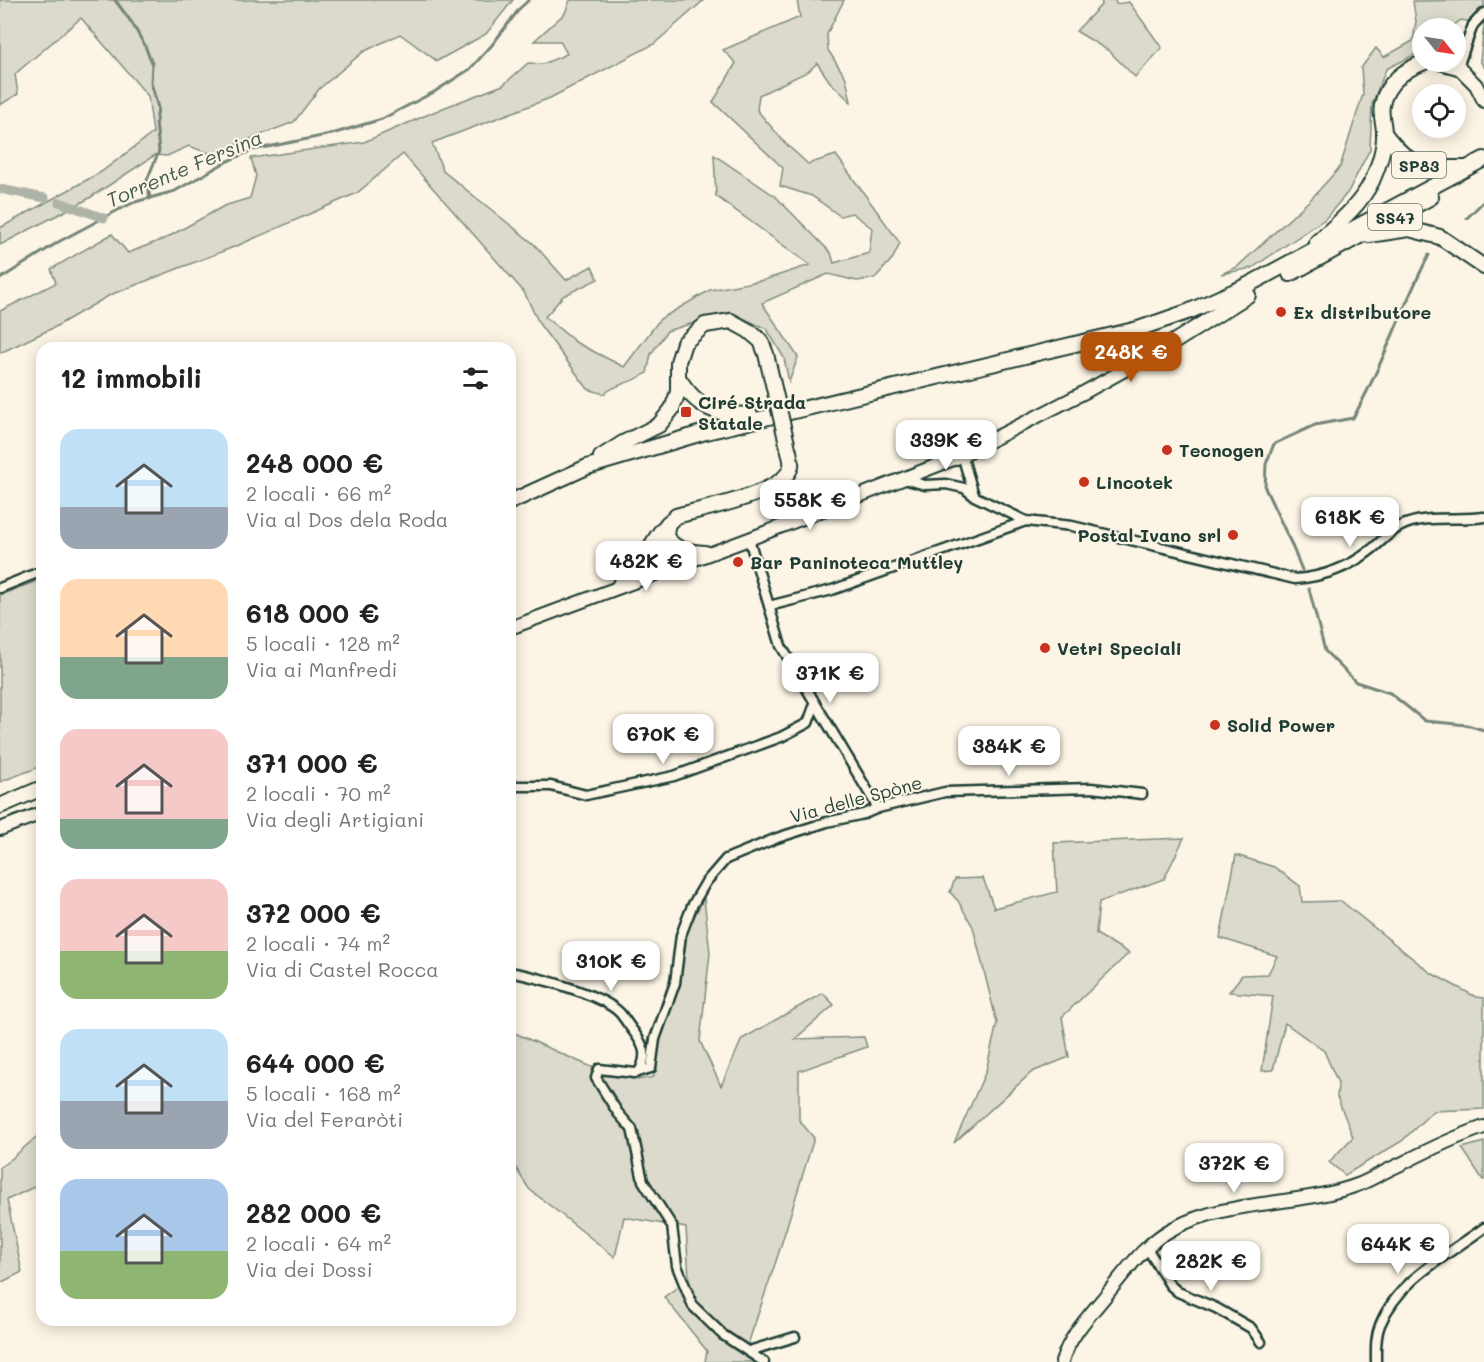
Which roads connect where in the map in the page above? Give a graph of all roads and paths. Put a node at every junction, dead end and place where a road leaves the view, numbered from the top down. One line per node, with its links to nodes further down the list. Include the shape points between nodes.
1 (1484, 13): 2 (street, via 1473,25)
2 (1466, 45)
3 (1412, 69): 6 (highway, SP83, via 1389,87 1382,105)
4 (1463, 72): 5 (main road)
5 (1484, 101)
6 (1384, 133): 8 (highway, SP83, via 1399,153 1419,165); 11 (highway, via 1372,180 1359,203)
7 (1484, 159): 8 (highway, SS47)
8 (1466, 168): 11 (highway, SS47)
9 (1484, 168): 10 (highway, SS47)
10 (1361, 236): 12 (highway, via 1409,229 1440,237); 13 (highway, SS47)
11 (1297, 260): 16 (highway, SS47, via 1217,300 1138,329)
12 (1484, 267)
13 (1248, 294): 14 (highway); 22 (highway, SS47, via 1190,321 1138,338 625,458)
14 (1166, 347): 17 (main road)
15 (679, 379): 16 (highway, via 689,396 705,407 734,415); 18 (highway, via 672,409 659,425 623,442); 25 (highway, bridge, via 678,362 684,343 705,325 731,321 761,340 791,466 784,479 765,491 676,516)
16 (769, 416): 18 (highway, SS47)
17 (962, 455): 19 (main road); 20 (street)
18 (587, 467): 21 (highway, SS47)
19 (903, 478): 20 (street, via 925,485 964,488); 26 (main road)
20 (974, 496): 24 (street)
21 (516, 499)
22 (516, 506)
23 (1484, 518): 24 (street, via 1412,521 1396,528 1345,567 1295,579 1072,526)
24 (1026, 521): 32 (street, via 832,590)
25 (661, 537): 27 (highway, via 685,551); 28 (highway, via 669,549); 30 (highway)
26 (749, 539): 27 (main road); 32 (street)
27 (705, 554): 28 (main road)
28 (662, 570): 30 (main road)
29 (36, 573): 31 (street)
30 (619, 586): 33 (main road)
31 (0, 588)
32 (769, 606): 34 (street, via 781,646)
33 (516, 626)
34 (814, 704): 36 (street, via 808,723 674,776 586,795 551,786); 41 (street)
35 (36, 784): 39 (highway)
36 (516, 786)
37 (36, 791): 40 (highway)
38 (1142, 794): 41 (street, Via delle Spòne, via 1091,788 945,792)
39 (0, 799)
40 (0, 806)
41 (878, 808): 45 (street, Via delle Spòne, via 777,838 726,859 706,882 681,935 675,983 655,1039 651,1068)
42 (36, 815): 43 (main road)
43 (0, 830)
44 (516, 973): 45 (street, via 590,996 618,1011 644,1047 645,1059)
45 (640, 1070): 51 (street, via 635,1073 599,1069 596,1078 632,1129 643,1181 672,1226 677,1266 693,1306 723,1335)
46 (1484, 1127): 48 (main road, via 1359,1184 1307,1198 1211,1213 1173,1228)
47 (1484, 1228): 54 (street, via 1404,1286 1379,1327)
48 (1147, 1248): 50 (street, via 1178,1292 1251,1328); 53 (main road, via 1075,1334)
49 (795, 1337): 51 (street)
50 (1262, 1342)
51 (748, 1351): 52 (street)
52 (764, 1362)
53 (1062, 1362)
54 (1376, 1362)

